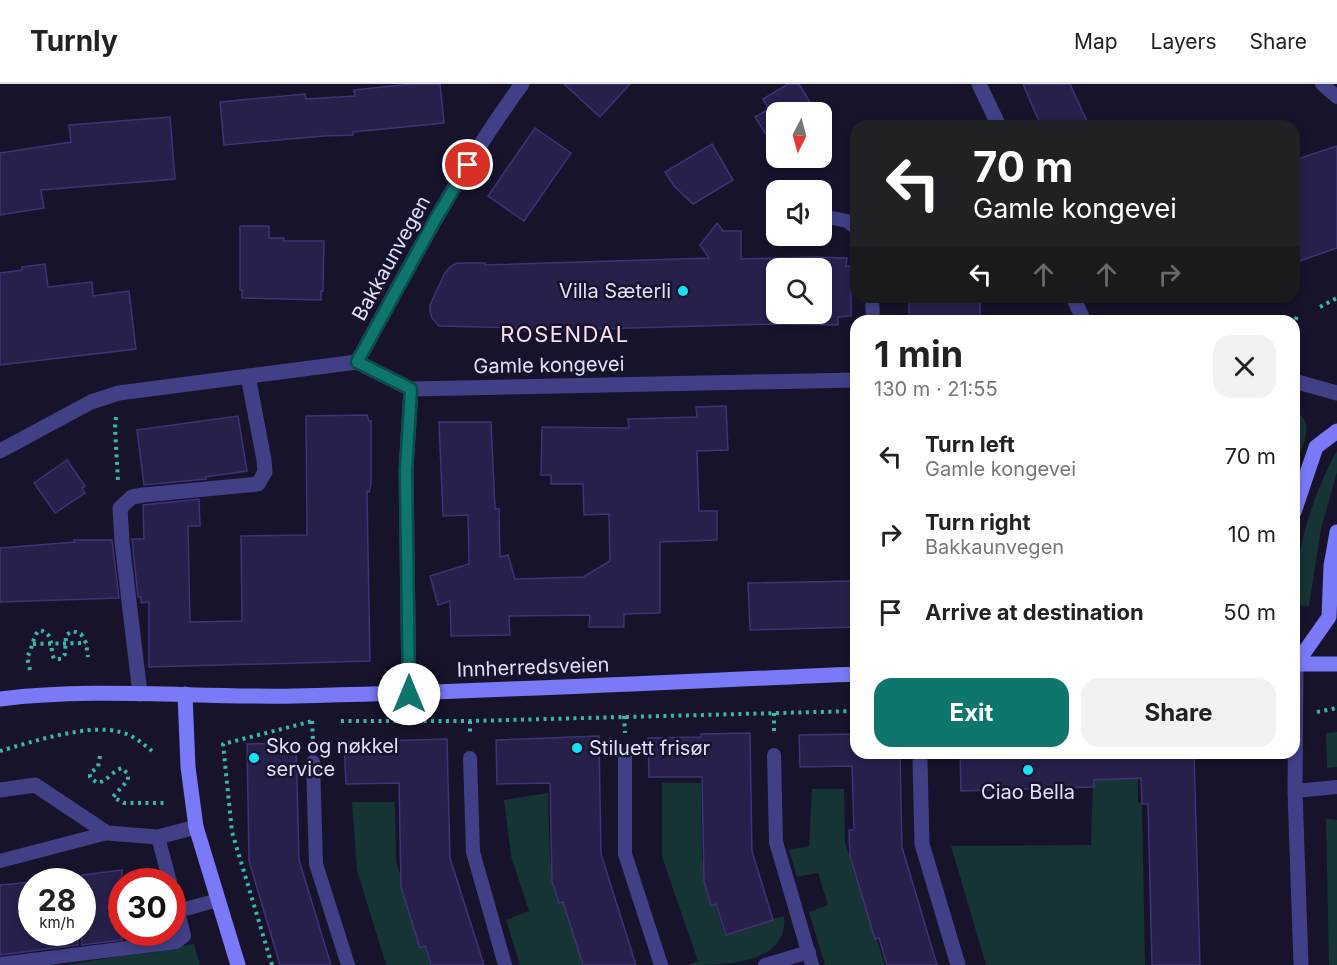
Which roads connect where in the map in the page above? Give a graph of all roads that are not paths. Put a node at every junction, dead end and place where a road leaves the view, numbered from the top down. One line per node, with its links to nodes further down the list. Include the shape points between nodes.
1 (522, 84): 8 (street, Bakkaunvegen, via 490,128 441,210)
2 (980, 84): 5 (street)
3 (1322, 84): 4 (lane)
4 (1337, 97)
5 (996, 120)
6 (832, 218): 7 (lane)
7 (850, 223)
8 (357, 362): 9 (street); 12 (street, Gamle kongevei)
9 (248, 376): 15 (street, via 119,393 91,402); 22 (street, via 264,459 265,472 258,484 143,495 132,497 120,508)
10 (850, 380): 12 (street, Gamle kongevei)
11 (1300, 383): 13 (street)
12 (411, 389): 24 (street, via 406,470)
13 (1337, 393)
14 (1337, 431): 16 (main road, via 1316,447)
15 (0, 451)
16 (1300, 494)
17 (1337, 532): 18 (main road, via 1329,616)
18 (1300, 656)
19 (1300, 663): 20 (main road)
20 (1337, 664)
21 (850, 674): 24 (main road, Innherredsveien)
22 (140, 694): 23 (main road, Innherredsveien); 25 (main road, Innherredsveien)
23 (185, 694): 24 (main road, Innherredsveien); 35 (main road, via 188,767)
24 (409, 694)
25 (0, 699)
26 (625, 754): 48 (lane, via 625,854)
27 (774, 755): 43 (lane, via 776,842)
28 (470, 758): 47 (lane, via 473,852)
29 (1295, 759): 34 (street)
30 (920, 761): 50 (street, via 922,844)
31 (313, 762): 46 (lane, via 316,864)
32 (1337, 787): 34 (lane)
33 (0, 790): 36 (street, via 35,785)
34 (1295, 790): 51 (street)
35 (196, 827): 37 (street); 40 (main road)
36 (107, 833): 37 (street); 38 (lane)
37 (158, 837): 39 (lane)
38 (0, 861)
39 (166, 868)
40 (218, 900): 41 (lane); 45 (main road)
41 (186, 909)
42 (144, 946): 44 (lane)
43 (811, 958): 49 (lane)
44 (0, 964)
45 (238, 965)
46 (348, 965)
47 (505, 965)
48 (661, 965)
49 (765, 965)
50 (958, 965)
51 (1301, 965)

